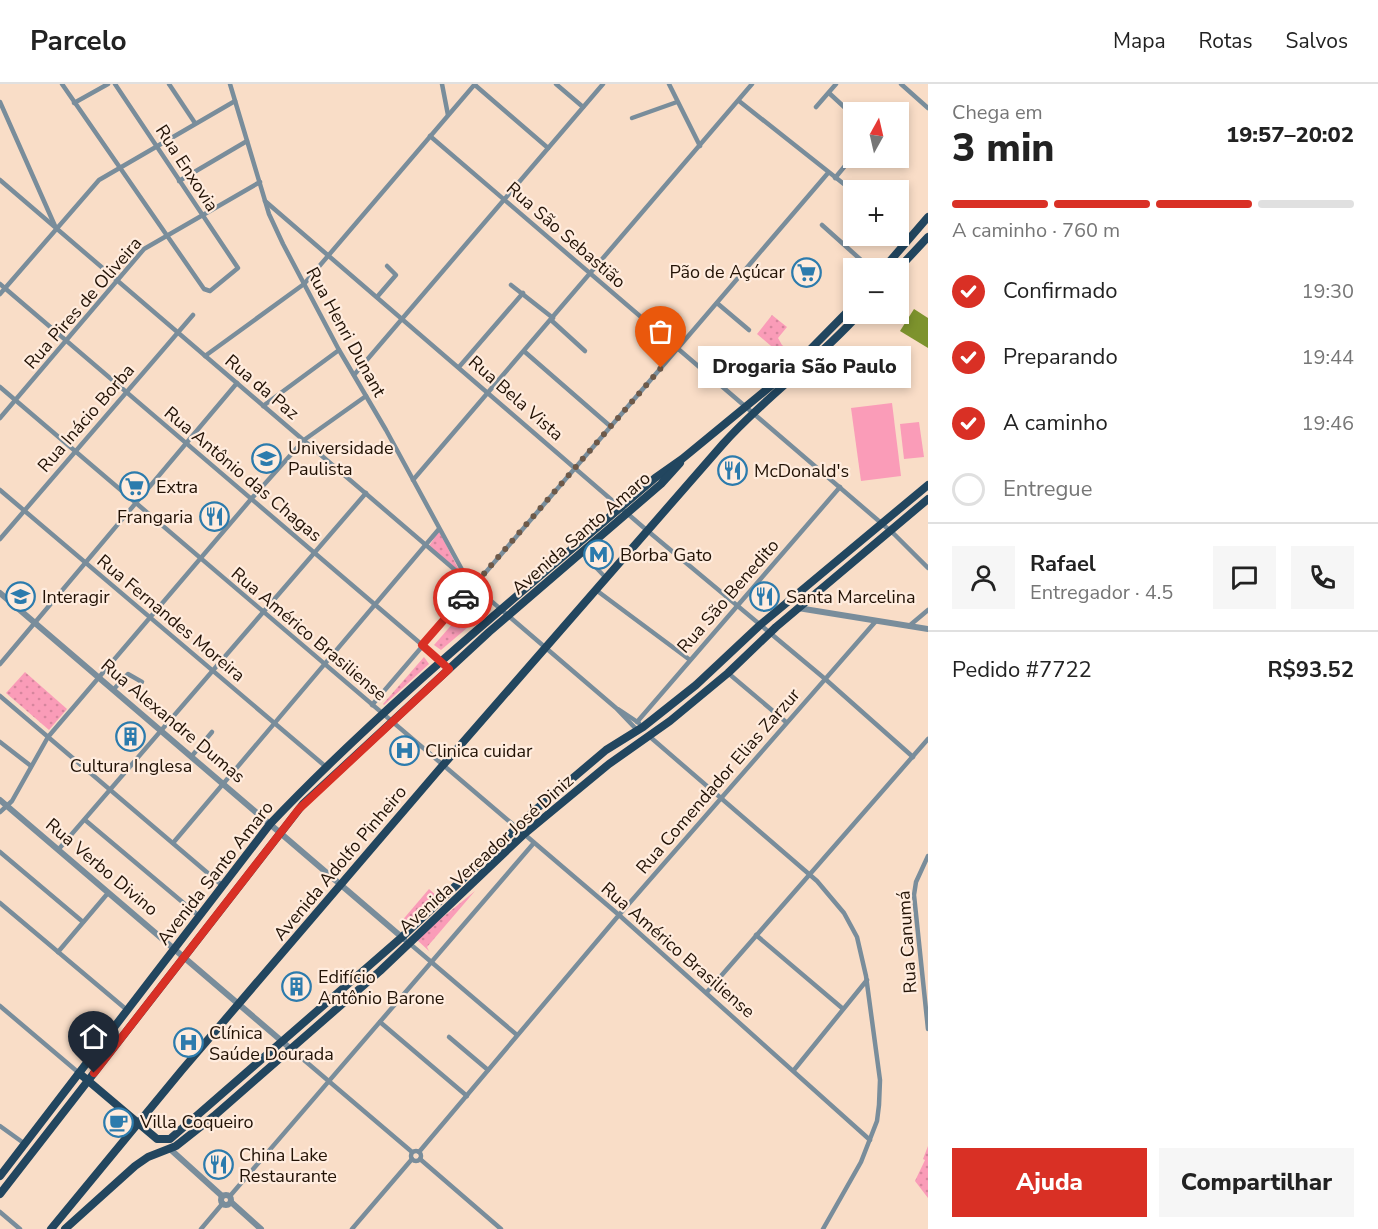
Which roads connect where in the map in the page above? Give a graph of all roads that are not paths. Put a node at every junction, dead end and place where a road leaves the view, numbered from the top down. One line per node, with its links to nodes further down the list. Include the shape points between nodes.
1 (62, 84): 19 (street)
2 (108, 84): 19 (street)
3 (116, 84): 29 (street, Rua Enxovia)
4 (169, 84): 26 (street)
5 (230, 84): 15 (street, Rua Henri Dunant)
6 (442, 84): 24 (street)
7 (475, 84): 24 (street); 31 (street)
8 (556, 84): 21 (street)
9 (603, 84): 21 (street)
10 (669, 84): 18 (street)
11 (752, 84): 16 (street)
12 (836, 84): 14 (street)
13 (901, 84): 23 (street)
14 (829, 93): 20 (street); 22 (street)
15 (235, 101): 26 (street); 28 (street, Rua Henri Dunant)
16 (739, 101): 30 (street); 34 (street)
17 (0, 102): 45 (street)
18 (677, 102): 25 (street); 30 (street)
19 (74, 103): 32 (street)
20 (843, 106)
21 (583, 107): 31 (street)
22 (816, 107)
23 (928, 108)
24 (448, 115): 27 (street)
25 (632, 118)
26 (195, 123): 29 (street)
27 (430, 136): 40 (street, Rua São Sebastião); 50 (street)
28 (248, 141): 37 (street); 38 (street, Rua Henri Dunant)
29 (156, 146): 32 (street); 37 (street, Rua Enxovia)
30 (700, 146): 55 (street)
31 (548, 148): 40 (street)
32 (118, 168): 45 (street, via 94,185); 46 (street)
33 (843, 168): 35 (street)
34 (828, 173): 35 (street); 64 (street)
35 (835, 178): 39 (street)
36 (0, 180): 45 (street, Rua da Paz)
37 (179, 181): 42 (street, Rua Enxovia)
38 (260, 182): 41 (street, Rua Henri Dunant); 42 (street, Rua Pires de Oliveira)
39 (843, 184)
40 (504, 199): 55 (street, Rua São Sebastião); 67 (street)
41 (265, 201): 50 (street, Rua Bela Vista); 58 (street, Rua Henri Dunant)
42 (201, 215): 46 (street, Rua Pires de Oliveira); 46 (street, Rua Enxovia, via 237,267 210,291 204,290)
43 (928, 217): 48 (main road)
44 (822, 225): 51 (street)
45 (56, 229): 56 (street, Rua da Paz); 60 (street)
46 (166, 236): 56 (street, Rua Pires de Oliveira, via 144,249)
47 (928, 237): 53 (main road)
48 (909, 239)
49 (903, 246): 52 (main road)
50 (328, 255): 58 (street); 63 (street, Rua Bela Vista)
51 (859, 258)
52 (893, 258)
53 (908, 258)
54 (387, 266): 63 (street, via 396,274)
55 (591, 274): 68 (street); 73 (street, Rua São Sebastião)
56 (118, 281): 71 (street, Rua da Paz); 72 (street, Rua Pires de Oliveira)
57 (0, 284): 60 (street, Rua Antônio das Chagas)
58 (304, 284): 74 (street, Rua Henri Dunant); 77 (street)
59 (511, 285): 61 (street)
60 (5, 288): 62 (street); 72 (street, Rua Antônio das Chagas)
61 (523, 293): 68 (street); 78 (street)
62 (0, 294)
63 (377, 297): 67 (street, Rua Bela Vista)
64 (717, 303): 70 (street); 73 (street)
65 (193, 315): 71 (street, Rua Inácio Borba)
66 (843, 316): 87 (main road, Avenida Santo Amaro, via 789,371)
67 (402, 319): 78 (street, Rua Bela Vista); 79 (street)
68 (552, 319): 75 (street); 76 (street)
69 (849, 324): 88 (main road)
70 (749, 330)
71 (178, 333): 77 (street, Rua da Paz); 82 (street, Rua Inácio Borba)
72 (67, 341): 82 (street, Rua Antônio das Chagas); 85 (street, Rua Pires de Oliveira)
73 (678, 348): 87 (street, Rua São Sebastião); 90 (street)
74 (339, 350): 79 (street, Rua Henri Dunant); 86 (street)
75 (525, 351): 83 (street); 90 (street)
76 (585, 351)
77 (205, 356): 80 (street, Rua da Paz)
78 (459, 367): 83 (street, Rua Bela Vista)
79 (354, 375): 84 (street, Rua Henri Dunant)
80 (237, 383): 86 (street, Rua da Paz); 92 (street)
81 (0, 387): 85 (street, Rua Américo Brasiliense)
82 (127, 393): 92 (street, Rua Antônio das Chagas); 93 (street, Rua Inácio Borba)
83 (489, 393): 94 (street, Rua Bela Vista); 95 (street)
84 (366, 396): 91 (street); 95 (street, Rua Henri Dunant)
85 (16, 401): 89 (street, Rua Pires de Oliveira); 93 (street, Rua Américo Brasiliense)
86 (263, 406): 91 (street, Rua da Paz)
87 (745, 406): 88 (street, Rua São Sebastião); 104 (main road, Avenida Santo Amaro, via 664,470)
88 (753, 413): 97 (street, Rua São Sebastião); 107 (main road, Avenida Adolfo Pinheiro)
89 (0, 418)
90 (610, 426): 94 (street)
91 (304, 440): 99 (street, Rua da Paz); 100 (street)
92 (188, 444): 100 (street, Rua Antônio das Chagas); 102 (street)
93 (75, 452): 102 (street, Rua Américo Brasiliense); 103 (street, Rua Inácio Borba)
94 (575, 467): 104 (street, Rua Bela Vista); 118 (street)
95 (413, 480): 106 (street, Rua Henri Dunant)
96 (928, 485): 105 (main road, Avenida Vereador José Diniz)
97 (840, 488): 105 (street, Rua São Sebastião); 122 (street, Rua São Benedito)
98 (0, 490): 103 (street, Rua Fernandes Moreira)
99 (366, 493): 110 (street, Rua da Paz); 112 (street)
100 (252, 498): 112 (street, Rua Antônio das Chagas); 113 (street)
101 (928, 499): 108 (main road, Avenida Vereador José Diniz)
102 (137, 505): 113 (street, Rua Américo Brasiliense); 114 (street)
103 (24, 510): 109 (street, Rua Inácio Borba); 114 (street, Rua Fernandes Moreira)
104 (624, 510): 107 (street, Rua Bela Vista); 111 (main road, Avenida Santo Amaro); 123 (main road, Avenida Santo Amaro)
105 (883, 525): 108 (street, Rua São Sebastião); 131 (main road, Avenida Vereador José Diniz)
106 (439, 529): 110 (street); 117 (street, Rua Henri Dunant)
107 (648, 531): 116 (main road, Avenida Adolfo Pinheiro); 122 (street, Rua Bela Vista)
108 (891, 531): 115 (street, Rua São Sebastião); 124 (main road, Avenida Vereador José Diniz)
109 (0, 539)
110 (427, 546): 117 (street, Rua da Paz); 121 (street)
111 (582, 552): 116 (street); 127 (main road, Avenida Santo Amaro)
112 (315, 553): 121 (street, Rua Antônio das Chagas); 126 (street)
113 (200, 559): 126 (street, Rua Américo Brasiliense); 128 (street)
114 (86, 564): 128 (street, Rua Fernandes Moreira); 130 (street)
115 (928, 568)
116 (606, 578): 119 (main road, Avenida Adolfo Pinheiro)
117 (468, 581): 118 (street, Rua da Paz)
118 (474, 586): 123 (street, Rua da Paz); 135 (street)
119 (596, 590): 136 (main road, Avenida Adolfo Pinheiro); 137 (street)
120 (0, 594): 130 (street, Rua Alexandre Dumas)
121 (376, 605): 135 (street, Rua Antônio das Chagas); 140 (street)
122 (736, 606): 131 (street, Rua Bela Vista); 137 (street, Rua São Benedito)
123 (500, 608): 127 (street, Rua da Paz); 138 (main road, Avenida Santo Amaro)
124 (798, 608): 129 (street); 134 (main road, Avenida Vereador José Diniz)
125 (928, 610): 132 (street)
126 (263, 612): 140 (street, Rua Américo Brasiliense); 142 (street)
127 (508, 615): 136 (street, Rua da Paz); 141 (main road, Avenida Santo Amaro)
128 (150, 617): 142 (street, Rua Fernandes Moreira); 144 (street)
129 (876, 621): 132 (street); 145 (street, Rua Comendador Elias Zarzur)
130 (35, 624): 139 (street); 144 (street, Rua Alexandre Dumas)
131 (760, 626): 134 (street, Rua Bela Vista); 155 (main road, Avenida Vereador José Diniz, via 696,685)
132 (909, 626): 133 (street)
133 (928, 629)
134 (768, 633): 143 (main road, Avenida Vereador José Diniz); 145 (street, Rua Bela Vista)
135 (422, 645): 138 (street, Rua Antônio das Chagas); 149 (street)
136 (546, 648): 150 (street, Rua da Paz); 166 (main road, Avenida Adolfo Pinheiro)
137 (690, 660): 155 (street, Rua São Benedito)
138 (441, 661): 141 (main road); 151 (main road, Avenida Santo Amaro)
139 (0, 664)
140 (325, 664): 149 (street, Rua Américo Brasiliense); 154 (street)
141 (449, 669): 152 (main road, Avenida Santo Amaro)
142 (213, 672): 154 (street, Rua Fernandes Moreira); 156 (street)
143 (728, 673): 153 (street); 158 (main road, Avenida Vereador José Diniz)
144 (98, 677): 147 (street, Rua Alexandre Dumas); 159 (street)
145 (824, 678): 153 (street, Rua Comendador Elias Zarzur); 163 (street, Rua Bela Vista)
146 (142, 682): 147 (street, via 128,674)
147 (113, 690): 156 (street, Rua Alexandre Dumas)
148 (0, 696): 159 (street)
149 (372, 705): 151 (street, Rua Américo Brasiliense)
150 (616, 708): 155 (street, Rua da Paz); 155 (street, Rua da Paz)
151 (382, 714): 152 (street, Rua Américo Brasiliense); 165 (main road, Avenida Santo Amaro)
152 (391, 722): 166 (street, Rua Américo Brasiliense); 176 (main road, Avenida Santo Amaro, via 303,804)
153 (786, 722): 169 (street, Rua Comendador Elias Zarzur)
154 (274, 724): 165 (street, Rua Fernandes Moreira); 167 (street)
155 (639, 726): 175 (main road, Avenida Vereador José Diniz)
156 (162, 731): 162 (street, Rua Alexandre Dumas); 168 (street)
157 (212, 732): 162 (street)
158 (649, 736): 169 (street); 177 (main road, Avenida Vereador José Diniz)
159 (48, 737): 164 (street); 168 (street)
160 (928, 739): 163 (street)
161 (0, 742): 164 (street)
162 (192, 757): 167 (street, Rua Alexandre Dumas)
163 (913, 757): 185 (street)
164 (31, 766): 171 (street)
165 (325, 766): 174 (main road, Avenida Santo Amaro)
166 (442, 766): 175 (street, Rua Américo Brasiliense); 186 (main road, Avenida Adolfo Pinheiro)
167 (223, 784): 174 (street, Rua Alexandre Dumas); 178 (street)
168 (111, 791): 173 (street); 178 (street)
169 (720, 799): 185 (street); 190 (street, Rua Comendador Elias Zarzur)
170 (0, 800): 171 (street, Rua Verbo Divino)
171 (8, 807): 172 (street); 180 (street, Rua Verbo Divino)
172 (0, 812)
173 (86, 820): 180 (street); 191 (street)
174 (270, 824): 176 (street, Rua Alexandre Dumas); 187 (main road, Avenida Santo Amaro)
175 (516, 828): 177 (street, Rua Américo Brasiliense); 194 (main road, Avenida Vereador José Diniz)
176 (280, 832): 186 (street, Rua Alexandre Dumas); 198 (main road, Avenida Santo Amaro)
177 (523, 835): 179 (street, Rua Américo Brasiliense); 195 (main road, Avenida Vereador José Diniz)
178 (173, 843): 187 (street)
179 (533, 844): 190 (street, Rua Américo Brasiliense); 199 (street)
180 (58, 850): 188 (street, Rua Verbo Divino)
181 (0, 852): 192 (street)
182 (928, 856): 183 (street, Rua Canumá)
183 (921, 869): 184 (street); 207 (street, Rua Canumá, via 914,906)
184 (928, 871)
185 (810, 876): 193 (street); 200 (street, via 831,897 852,928)
186 (341, 885): 194 (street, Rua Alexandre Dumas); 202 (main road, Avenida Adolfo Pinheiro)
187 (223, 886): 191 (main road, Avenida Santo Amaro)
188 (108, 893): 192 (street); 196 (street, Rua Verbo Divino)
189 (0, 903): 197 (street)
190 (619, 915): 201 (street, Rua Américo Brasiliense); 208 (street, Rua Comendador Elias Zarzur)
191 (199, 916): 196 (main road, Avenida Santo Amaro)
192 (83, 922): 197 (street)
193 (756, 935): 201 (street); 204 (street)
194 (402, 937): 195 (street, Rua Alexandre Dumas); 210 (main road, Avenida Vereador José Diniz)
195 (409, 944): 199 (street, Rua Alexandre Dumas); 211 (main road, Avenida Vereador José Diniz)
196 (175, 947): 198 (street, Rua Verbo Divino); 205 (main road, Avenida Santo Amaro)
197 (58, 952): 205 (street)
198 (185, 956): 202 (street, Rua Verbo Divino); 216 (main road, Avenida Santo Amaro)
199 (430, 962): 206 (street); 208 (street, Rua Alexandre Dumas)
200 (867, 980): 204 (street); 220 (street, via 880,1080 877,1121)
201 (707, 992): 213 (street, Rua Américo Brasiliense)
202 (239, 1004): 210 (street, Rua Verbo Divino); 218 (main road, Avenida Adolfo Pinheiro)
203 (0, 1006): 214 (street)
204 (842, 1008): 213 (street)
205 (126, 1010): 214 (main road, Avenida Santo Amaro)
206 (380, 1022): 215 (street); 217 (street)
207 (928, 1029)
208 (517, 1035): 212 (street, Rua Comendador Elias Zarzur)
209 (449, 1036): 212 (street)
210 (282, 1041): 211 (street, Rua Verbo Divino); 218 (main road, Avenida Vereador José Diniz, via 170,1139 163,1141)
211 (291, 1049): 215 (street); 222 (main road, Avenida Vereador José Diniz)
212 (488, 1070): 217 (street, Rua Comendador Elias Zarzur)
213 (794, 1070): 220 (street, Rua Américo Brasiliense)
214 (79, 1072): 216 (main road); 221 (main road, Avenida Santo Amaro)
215 (328, 1080): 223 (street); 229 (street)
216 (88, 1081): 218 (main road); 228 (main road, Avenida Santo Amaro)
217 (467, 1096): 224 (street, Rua Comendador Elias Zarzur)
218 (139, 1124): 232 (main road, Avenida Adolfo Pinheiro)
219 (0, 1126): 221 (street)
220 (870, 1140): 238 (street)
221 (25, 1144): 227 (main road, Avenida Santo Amaro)
222 (170, 1149): 229 (street); 233 (main road, Avenida Vereador José Diniz, via 135,1166)
223 (412, 1152): 224 (street); 226 (street)
224 (419, 1152): 225 (street)
225 (420, 1159): 226 (street); 237 (street)
226 (412, 1160): 236 (street)
227 (0, 1176)
228 (0, 1194)
229 (226, 1200): 234 (street); 235 (street)
230 (0, 1212): 231 (street)
231 (20, 1229)
232 (51, 1229)
233 (65, 1229)
234 (201, 1229)
235 (261, 1229)
236 (352, 1229)
237 (501, 1229)
238 (823, 1229)

